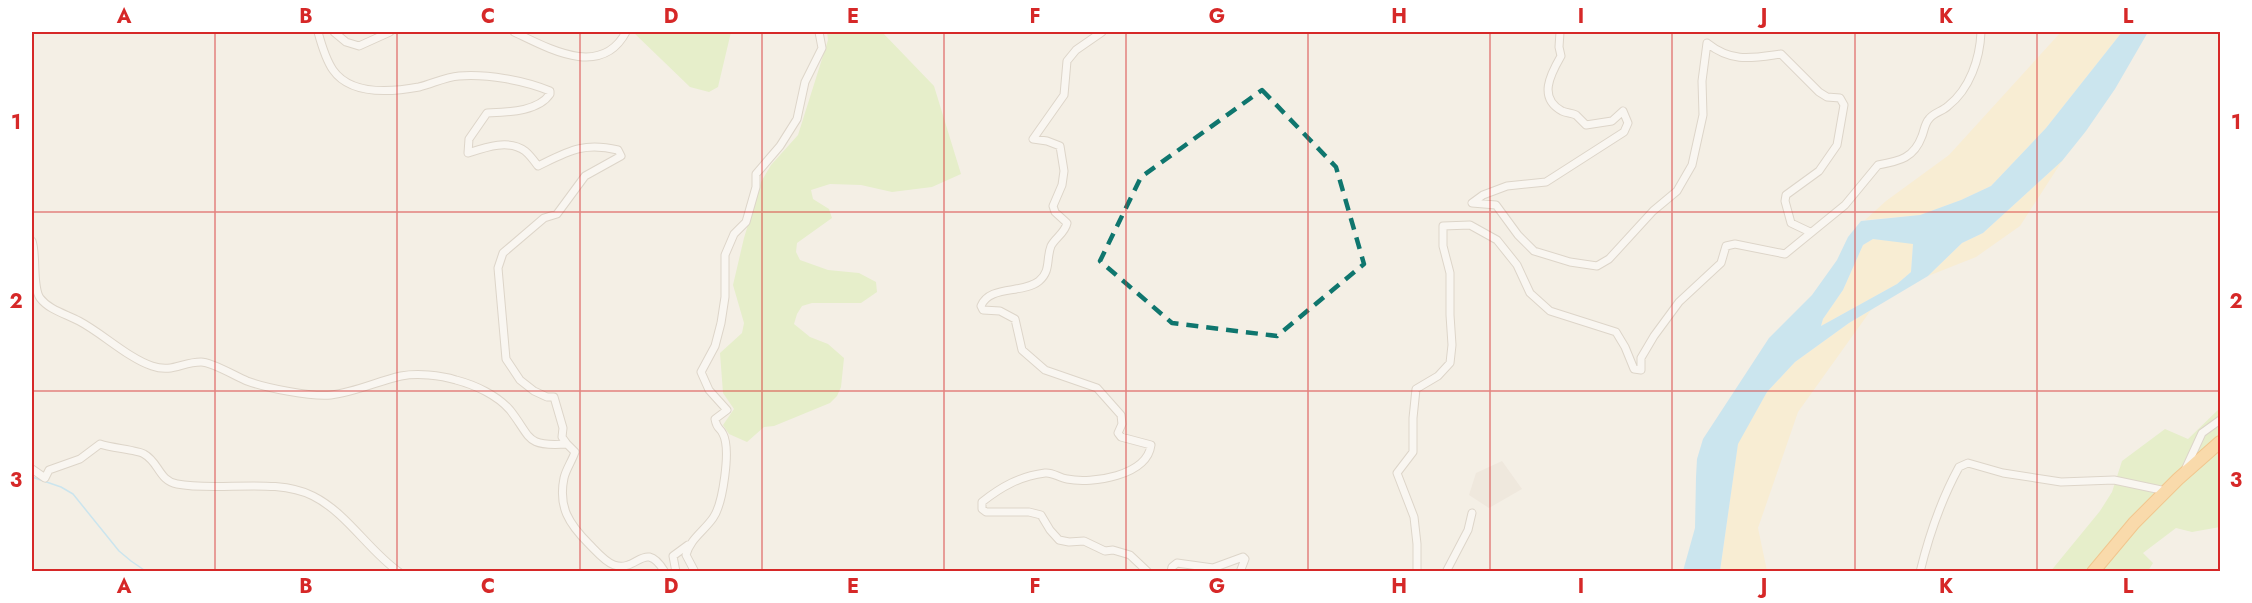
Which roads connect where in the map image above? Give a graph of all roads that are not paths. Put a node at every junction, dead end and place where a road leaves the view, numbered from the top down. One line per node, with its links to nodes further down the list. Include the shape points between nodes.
1 (318, 32): 14 (street, via 333,71 354,87 392,90 474,76 550,91 538,106 487,113 469,139 468,153 509,145 525,151 538,166 578,148 599,146 618,150 621,156 585,176 556,214 544,218 503,253 498,268 506,359 534,392 554,397)
2 (334, 32): 3 (street, via 359,46)
3 (390, 32)
4 (513, 32): 5 (street, via 561,53 598,57 616,46)
5 (626, 32)
6 (819, 32): 19 (street, via 822,48 805,82 797,119 756,174 746,222 734,234 725,255 726,297 721,322 715,346 701,372 709,390 727,410 715,419 726,447 725,486 716,514)
7 (1102, 32): 24 (street, via 1067,61 1064,95 1033,139 1060,146 1064,171 1053,206 1067,223 1051,247 1047,271 1029,288 987,297 981,306 983,310 1000,310 1015,319 1022,350 1045,370 1097,388 1120,416 1120,437 1151,445 1150,451 1120,476 1092,481 1066,479 1048,472 1010,483 982,502 982,509 1041,515 1059,540 1084,541 1105,551 1130,555)
8 (1560, 32): 10 (street, via 1561,56 1547,90 1549,100 1586,125 1612,120 1623,111 1628,123 1624,132 1546,182 1507,186 1472,203 1496,205 1534,251 1597,266 1609,259 1677,191 1692,165 1703,115 1707,43 1744,59 1781,54 1819,92 1840,98 1844,105 1837,145 1819,171 1786,195 1791,223)
9 (1981, 32): 10 (street, via 1981,47 1966,86 1950,105 1929,118 1910,156 1878,165 1845,205)
10 (1810, 232): 27 (street, via 1785,254 1735,244 1726,246 1721,263 1679,302 1654,336 1641,358 1641,370 1634,369 1616,332 1551,311 1530,292 1517,265 1497,240 1470,225 1443,226 1450,273 1450,363 1438,376 1416,389 1413,452 1397,473 1414,517)
11 (32, 241): 14 (street, via 39,296 50,307 149,365 165,370 201,362 250,382 305,394 331,395 403,375 455,379 487,392 509,409 534,442)
12 (2220, 420): 16 (street, via 2202,433)
13 (2220, 442): 16 (highway)
14 (567, 444): 21 (street, via 575,452 563,480 563,499 567,518 576,531 611,564 628,566 650,556)
15 (32, 469): 20 (street, via 45,478 49,470 81,459 100,444 143,453 174,484 301,490 329,505)
16 (2184, 473): 17 (highway)
17 (2166, 491): 29 (street, via 2114,480 2061,482 2022,477 1968,463 1959,467 1948,487 1927,541); 30 (highway)
18 (1472, 513): 28 (street, via 1468,530)
19 (688, 545): 22 (street, via 673,556); 23 (street, via 686,555)
20 (399, 572)
21 (665, 572)
22 (676, 572)
23 (695, 572)
24 (1148, 572)
25 (1171, 572): 26 (street, via 1177,563 1213,568 1243,557)
26 (1240, 572)
27 (1417, 572)
28 (1446, 572)
29 (1920, 572)
30 (2093, 572)

